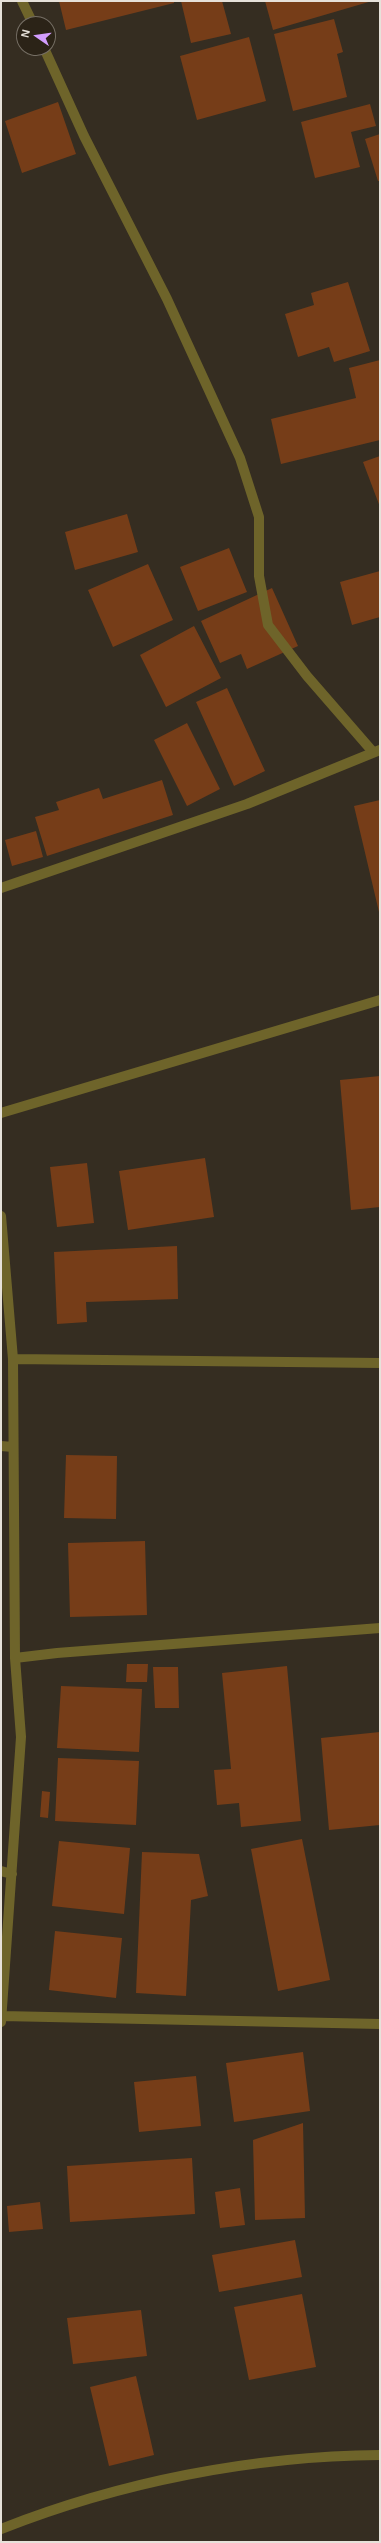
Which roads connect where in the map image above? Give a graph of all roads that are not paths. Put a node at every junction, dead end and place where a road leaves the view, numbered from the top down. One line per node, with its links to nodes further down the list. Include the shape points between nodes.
1 (22, 1): 2 (street)
2 (29, 16)
3 (48, 56): 4 (street, via 84,136 167,299 240,458 259,517 259,576 268,625 307,676)
4 (377, 751): 5 (street, via 248,804)
5 (1, 888)
6 (380, 1000): 7 (street)
7 (1, 1113)
8 (1, 1216): 9 (street)
9 (13, 1359): 10 (street); 12 (street)
10 (380, 1363)
11 (1, 1446): 12 (street)
12 (13, 1446): 14 (street)
13 (380, 1628): 14 (street, via 57,1652)
14 (16, 1658): 16 (street, via 21,1738)
15 (1, 1871): 16 (street)
16 (12, 1874): 17 (street)
17 (2, 2019): 18 (street)
18 (380, 2024)
19 (380, 2455): 20 (street, via 326,2456 204,2471 53,2508)
20 (1, 2529)

